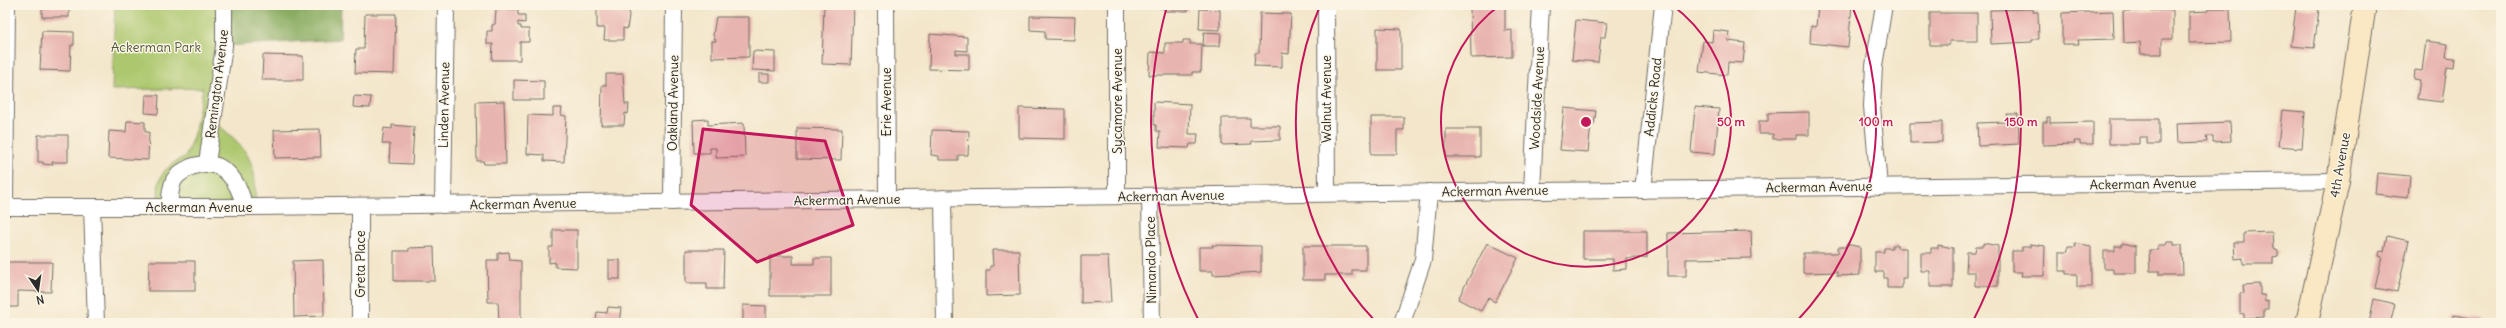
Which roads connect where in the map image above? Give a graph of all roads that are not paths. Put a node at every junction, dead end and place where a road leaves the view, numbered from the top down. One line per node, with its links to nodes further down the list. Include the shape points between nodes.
1 (7, 5): 23 (street)
2 (224, 5): 12 (street, Remington Avenue, via 224,46)
3 (446, 5): 25 (street, Linden Avenue)
4 (674, 5): 24 (street, Oakland Avenue)
5 (886, 5): 22 (street, Erie Avenue)
6 (1117, 5): 19 (street, Sycamore Avenue)
7 (1326, 5): 18 (street, Walnut Avenue)
8 (1541, 5): 16 (street, Woodside Avenue)
9 (1663, 5): 15 (street, Addicks Road)
10 (1884, 5): 14 (street, via 1875,60 1872,106)
11 (2365, 5): 13 (main road, 4th Avenue)
12 (207, 163): 29 (street, via 186,169 177,175 170,190); 30 (street, via 226,171 241,194)
13 (2338, 181): 14 (street, Ackerman Avenue); 36 (main road, 4th Avenue)
14 (1879, 187): 15 (street, Ackerman Avenue)
15 (1643, 190): 16 (street, Ackerman Avenue)
16 (1532, 191): 17 (street, Ackerman Avenue)
17 (1429, 192): 18 (street, Ackerman Avenue); 35 (street, via 1423,260)
18 (1327, 194): 20 (street, Ackerman Avenue)
19 (1117, 196): 20 (street, Ackerman Avenue); 21 (street, Ackerman Avenue)
20 (1150, 196): 34 (street, Nimando Place)
21 (943, 198): 22 (street, Ackerman Avenue); 33 (street)
22 (887, 199): 24 (street, Ackerman Avenue)
23 (5, 200)
24 (672, 202): 25 (street, Ackerman Avenue)
25 (443, 205): 26 (street, Ackerman Avenue)
26 (360, 206): 30 (street, Ackerman Avenue); 32 (street, Greta Place)
27 (5, 207): 28 (street, Ackerman Avenue)
28 (92, 207): 29 (street, Ackerman Avenue); 31 (street)
29 (169, 207): 30 (street, Ackerman Avenue)
30 (245, 207)
31 (96, 323)
32 (360, 323)
33 (944, 323)
34 (1152, 323)
35 (1402, 323)
36 (2307, 323)

